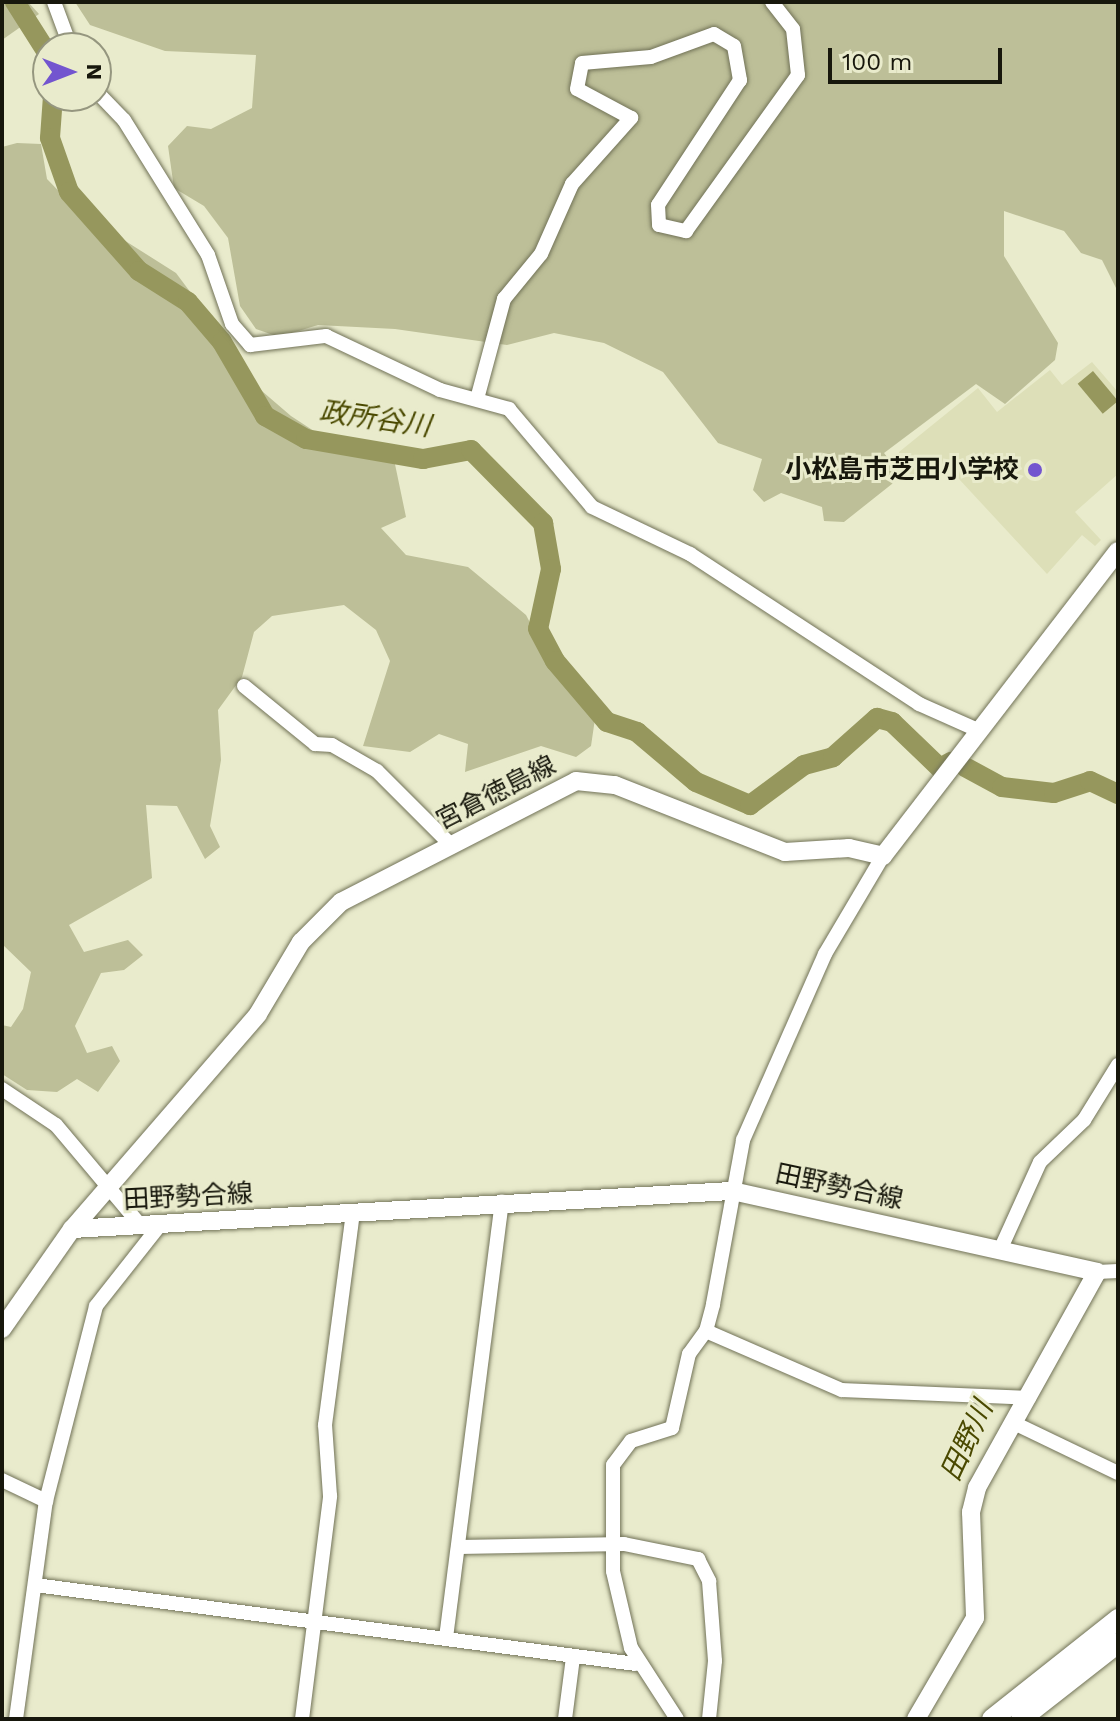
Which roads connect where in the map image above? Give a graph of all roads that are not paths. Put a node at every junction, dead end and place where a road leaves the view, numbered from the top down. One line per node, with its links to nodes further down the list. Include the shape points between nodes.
1 (54, 2): 3 (street)
2 (772, 2): 5 (street, via 793,29 798,75 686,231 659,225 658,205 740,80 734,46 714,34 651,57 582,63 577,89 631,118 572,184 541,254 504,299)
3 (65, 32)
4 (112, 108): 5 (street, via 208,255 232,324 250,345 326,336)
5 (477, 399): 8 (street, via 519,415 592,507 690,554 919,704)
6 (1118, 551): 8 (main road)
7 (244, 686): 9 (street, via 315,744 332,745 377,771)
8 (980, 731): 10 (main road)
9 (450, 844): 10 (main road, 宮倉徳島線, via 576,781 615,785 785,852 849,848); 13 (main road, 宮倉徳島線, via 322,916 258,1014)
10 (883, 856): 14 (street, via 825,954 753,1116)
11 (1118, 1065): 19 (street, via 1084,1120 1040,1162)
12 (2, 1089): 13 (street, via 56,1125)
13 (109, 1182): 17 (street); 18 (main road, 宮倉徳島線)
14 (732, 1191): 15 (main road, 田野勢合線); 19 (main road, 田野勢合線); 23 (street)
15 (502, 1202): 16 (main road, 田野勢合線); 30 (street)
16 (353, 1213): 17 (main road, 田野勢合線); 33 (street, via 325,1425 330,1496)
17 (150, 1225): 18 (main road, 田野勢合線); 28 (street, via 96,1306)
18 (72, 1229): 22 (main road, 宮倉徳島線)
19 (1001, 1248): 21 (main road, 田野勢合線)
20 (1118, 1271): 21 (street)
21 (1097, 1272): 24 (main road)
22 (2, 1329)
23 (706, 1331): 24 (street, via 842,1390); 29 (street, via 689,1354 672,1428 618,1453)
24 (1026, 1396): 25 (main road)
25 (1014, 1423): 26 (street); 43 (main road, via 971,1512 975,1618)
26 (1118, 1473)
27 (2, 1480): 28 (street)
28 (46, 1501): 31 (street)
29 (612, 1545): 30 (street); 37 (street); 42 (street, via 704,1564 715,1661)
30 (459, 1547): 34 (street)
31 (35, 1585): 33 (street); 38 (street)
32 (1118, 1619): 44 (highway)
33 (315, 1622): 34 (street); 39 (street)
34 (446, 1638): 36 (street)
35 (1118, 1643): 45 (highway)
36 (573, 1657): 37 (street); 40 (street)
37 (636, 1664): 41 (street)
38 (16, 1719)
39 (302, 1719)
40 (565, 1719)
41 (677, 1719)
42 (709, 1719)
43 (916, 1719)
44 (992, 1719)
45 (1021, 1719)

